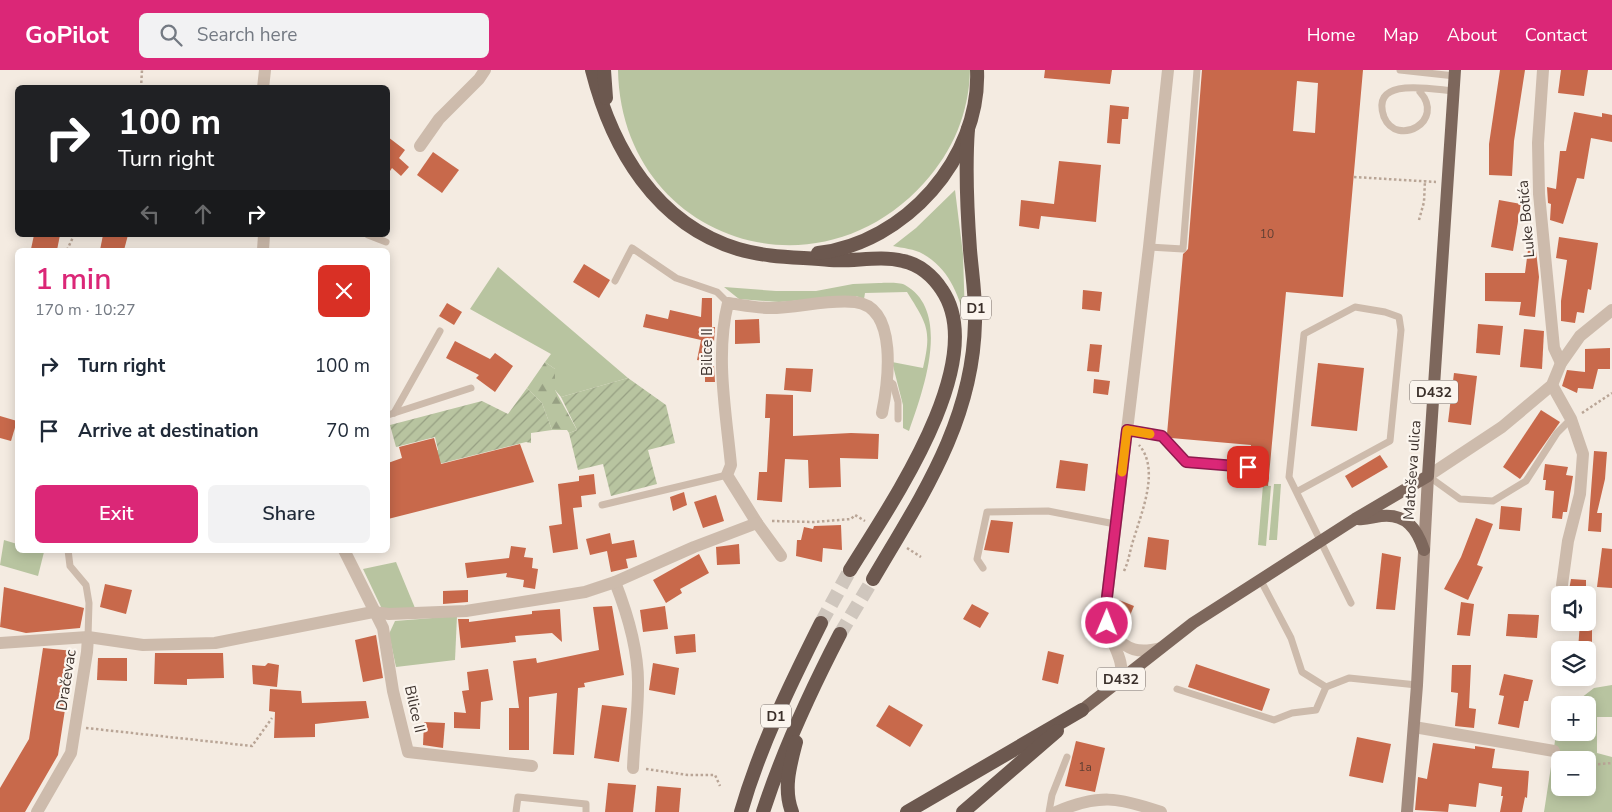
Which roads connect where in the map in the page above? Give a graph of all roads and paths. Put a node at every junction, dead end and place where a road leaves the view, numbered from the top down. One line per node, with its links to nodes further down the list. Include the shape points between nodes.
1 (142, 70): 12 (path)
2 (265, 70): 13 (street)
3 (485, 70): 18 (street, via 439,119)
4 (592, 70): 16 (highway, via 597,91)
5 (604, 70): 16 (highway, D1)
6 (976, 70): 17 (highway, D1)
7 (1168, 70): 23 (street)
8 (1197, 70): 23 (lane, via 1183,249)
9 (1400, 70): 11 (lane)
10 (1543, 70): 29 (street, Luke Botića, via 1538,143 1539,194 1554,348)
11 (1455, 73): 14 (main road, Matoševa ulica / D432)
12 (141, 85)
13 (263, 85)
14 (1454, 91): 15 (lane, via 1406,87 1392,90 1383,108 1392,126 1406,131 1425,119 1427,104); 41 (main road, Matoševa ulica / D432)
15 (1420, 92)
16 (614, 128): 24 (highway, D1, via 632,167 652,195 692,228 739,249 764,255)
17 (968, 129): 24 (highway, via 956,157 912,211 875,236 842,248); 57 (highway, D1, via 967,206 976,299 970,372 944,456)
18 (420, 146)
19 (1354, 177): 20 (path, via 1425,180)
20 (1420, 220)
21 (373, 237): 22 (lane)
22 (386, 242)
23 (1149, 248): 38 (street)
24 (790, 256): 54 (highway, D1, via 903,261 921,268 938,283 950,301 954,320 950,371 931,429 913,466)
25 (615, 281): 26 (lane, via 632,248 676,278 717,292)
26 (728, 303): 30 (street, via 771,308 854,302 869,307 882,324); 40 (street, Bilice II, via 722,328 731,465)
27 (1612, 310): 29 (street, via 1580,336)
28 (440, 331): 35 (lane)
29 (1561, 362): 31 (street)
30 (888, 380): 34 (street); 36 (lane, via 893,384 898,402)
31 (1552, 385): 37 (street); 41 (street, via 1502,427)
32 (471, 388): 35 (lane)
33 (1612, 393): 37 (path)
34 (882, 413)
35 (391, 414)
36 (898, 419)
37 (1571, 419): 41 (lane, via 1557,432 1526,481 1493,501 1460,499); 59 (street, via 1583,454 1580,494 1568,541)
38 (1127, 430): 39 (lane, via 1162,436 1186,462); 47 (street); 55 (path, via 1144,452 1148,473 1142,513)
39 (1248, 467)
40 (727, 475): 43 (lane); 46 (street)
41 (1428, 476): 45 (main road, D432); 49 (main road, Matoševa ulica)
42 (1298, 491): 42 (lane, via 1390,441 1401,330 1399,317 1355,307 1304,334 1289,477); 48 (lane)
43 (602, 505)
44 (855, 514): 46 (path, via 851,519)
45 (1355, 519): 48 (main road, D432); 49 (main road, via 1393,516 1403,519 1418,532)
46 (757, 523): 52 (street); 58 (street)
47 (1116, 524): 53 (lane, via 1048,511 987,512 977,559); 64 (street, via 1107,611)
48 (1320, 541): 56 (main road, D432); 60 (lane)
49 (1424, 550): 69 (main road, Matoševa ulica)
50 (68, 553): 65 (lane, Dračevac, via 70,566 86,585)
51 (345, 553): 61 (street, Bilice II)
52 (781, 556)
53 (983, 568)
54 (850, 570)
55 (1122, 575)
56 (1260, 579): 67 (main road, D432, via 1193,622); 70 (lane, via 1291,638 1302,672)
57 (873, 580)
58 (615, 582): 61 (street, via 585,592 466,611); 82 (street, via 634,645 638,678)
59 (1562, 585)
60 (1352, 603)
61 (373, 612): 65 (street, via 215,643 143,645); 81 (street, Bilice II, via 383,628 393,691 408,752)
62 (821, 623): 87 (highway, D1, via 758,757)
63 (840, 634): 72 (highway, D1)
64 (1110, 634): 67 (street, via 1133,650 1145,652); 68 (street, via 1121,660 1123,671)
65 (88, 637): 66 (street); 75 (street, Dračevac)
66 (0, 643)
67 (1161, 648): 68 (main road, D432)
68 (1120, 680): 73 (main road, D432)
69 (1417, 685): 70 (lane, via 1349,678); 76 (main road, Matoševa ulica)
70 (1326, 687): 71 (lane, via 1316,710 1292,713 1274,720)
71 (1177, 688)
72 (805, 702): 88 (highway, D1, via 777,769); 89 (highway, via 788,773 788,803)
73 (1082, 710): 90 (highway); 91 (highway)
74 (272, 718): 75 (path, via 252,746)
75 (75, 727): 84 (street, Dračevac, via 72,753)
76 (1414, 727): 77 (street); 95 (main road, Matoševa ulica)
77 (1554, 751)
78 (1067, 757): 92 (lane)
79 (1612, 764): 80 (path)
80 (1596, 765)
81 (532, 766)
82 (633, 768): 83 (path, via 715,775)
83 (720, 786)
84 (37, 812)
85 (516, 812): 86 (lane, via 518,797 586,804)
86 (586, 812)
87 (741, 812)
88 (764, 812)
89 (792, 812)
90 (907, 812)
91 (963, 812)
92 (1049, 812)
93 (1056, 812): 94 (street, via 1103,798 1126,800)
94 (1162, 812)
95 (1407, 812)

